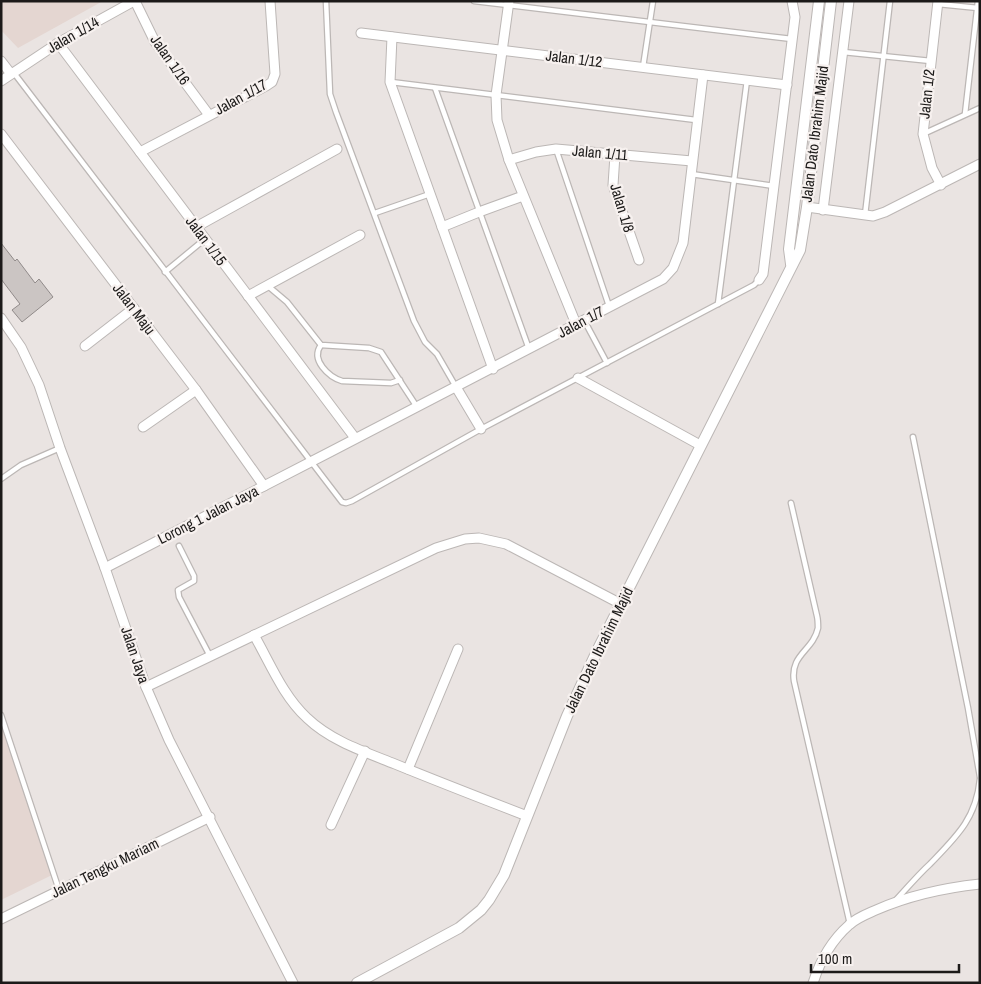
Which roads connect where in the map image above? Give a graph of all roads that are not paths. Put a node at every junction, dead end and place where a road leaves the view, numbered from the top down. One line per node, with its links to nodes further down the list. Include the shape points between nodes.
1 (134, 1): 19 (street, Jalan 1/14); 36 (street, Jalan 1/16, via 155,42)
2 (270, 1): 36 (street, Jalan 1/17, via 275,67 272,82)
3 (326, 1): 56 (lane, via 330,94)
4 (474, 1): 12 (lane)
5 (653, 1): 15 (lane)
6 (792, 1): 18 (street, via 795,17)
7 (819, 1): 63 (street, Jalan Dato Ibrahim Majid, via 789,249)
8 (831, 1): 53 (street, Jalan Dato Ibrahim Majid)
9 (849, 1): 21 (street)
10 (890, 1): 22 (lane)
11 (978, 1): 14 (lane)
12 (509, 3): 15 (lane); 20 (street)
13 (938, 3): 14 (lane); 24 (street, Jalan 1/2)
14 (978, 8): 35 (lane)
15 (650, 22): 18 (lane); 25 (lane)
16 (361, 33): 17 (street, Jalan 1/12)
17 (392, 36): 20 (street, Jalan 1/12); 30 (street)
18 (792, 39): 31 (street)
19 (58, 43): 26 (street, Jalan 1/14); 42 (street, Jalan 1/15)
20 (502, 50): 25 (street, Jalan 1/12); 33 (street)
21 (843, 52): 22 (lane); 54 (street)
22 (883, 56): 24 (lane); 57 (lane)
23 (1, 61): 26 (street)
24 (931, 61): 39 (street, Jalan 1/2)
25 (642, 68): 27 (street, Jalan 1/12)
26 (12, 73): 29 (street, Jalan 1/14); 64 (lane)
27 (703, 75): 28 (street, Jalan 1/12); 37 (street, Jalan 1/7)
28 (747, 80): 31 (street, Jalan 1/12); 48 (lane)
29 (1, 81)
30 (390, 82): 32 (lane); 51 (street)
31 (787, 85): 50 (street)
32 (435, 88): 33 (lane); 55 (lane)
33 (496, 95): 37 (lane); 44 (street, via 497,120)
34 (980, 108): 35 (lane)
35 (965, 114): 39 (lane)
36 (209, 115): 42 (street, Jalan 1/17)
37 (696, 120): 45 (street, Jalan 1/7)
38 (1, 134): 70 (street, Jalan Maju)
39 (923, 134): 49 (street, Jalan 1/2, via 932,168)
40 (337, 149): 58 (street)
41 (556, 149): 43 (street, Jalan 1/11); 44 (street, Jalan 1/11); 69 (lane)
42 (140, 152): 58 (street, Jalan 1/15)
43 (616, 155): 45 (street, Jalan 1/11); 62 (street, Jalan 1/8, via 613,186)
44 (509, 160): 52 (street)
45 (692, 161): 47 (street, Jalan 1/7)
46 (980, 164): 49 (street)
47 (690, 174): 48 (lane); 69 (street, Jalan 1/7, via 683,244 672,268 663,279)
48 (734, 181): 50 (lane); 68 (lane)
49 (941, 185): 57 (street, via 885,212)
50 (774, 186): 65 (street, via 763,274)
51 (430, 194): 56 (lane); 59 (street)
52 (523, 196): 55 (street); 72 (street)
53 (806, 207): 54 (street); 63 (street, Jalan Dato Ibrahim Majid, via 800,250)
54 (823, 210): 57 (street)
55 (479, 212): 59 (street); 75 (lane)
56 (375, 213): 80 (lane, via 418,331 437,354)
57 (865, 215)
58 (196, 227): 61 (street, Jalan 1/15)
59 (442, 227): 77 (street)
60 (360, 235): 66 (street)
61 (205, 239): 64 (lane); 67 (street, Jalan 1/15)
62 (638, 260)
63 (791, 264): 87 (street, Jalan Dato Ibrahim Majid)
64 (165, 272): 89 (lane)
65 (759, 280): 68 (lane)
66 (267, 285): 67 (street); 73 (lane, via 287,302)
67 (248, 296): 86 (street, Jalan 1/15)
68 (718, 304): 76 (lane)
69 (609, 307): 72 (street, Jalan 1/7)
70 (134, 308): 74 (street); 81 (street, Jalan Maju)
71 (3, 322): 88 (street, Jalan Jaya, via 21,347 39,385)
72 (580, 322): 75 (street, Jalan 1/7); 76 (lane)
73 (321, 345): 79 (lane, via 381,352); 79 (lane, via 318,352 320,364 336,380 390,383)
74 (85, 346)
75 (530, 349): 77 (street, Jalan 1/7)
76 (607, 362): 78 (lane)
77 (493, 369): 80 (street, Jalan 1/7)
78 (578, 378): 84 (lane); 87 (street)
79 (400, 380): 82 (lane)
80 (456, 387): 82 (street, Jalan 1/7); 84 (street)
81 (196, 390): 83 (street); 91 (street, Jalan Maju)
82 (417, 407): 86 (street, Jalan 1/7)
83 (144, 427)
84 (481, 429): 89 (lane, via 346,503 338,498)
85 (913, 437): 103 (lane)
86 (355, 438): 89 (street, Jalan 1/7)
87 (700, 445): 95 (street, Jalan Dato Ibrahim Majid)
88 (60, 448): 90 (lane, via 21,465); 94 (street, Jalan Jaya)
89 (312, 463): 91 (street, Lorong 1 Jalan Jaya)
90 (1, 479)
91 (264, 486): 94 (street, Lorong 1 Jalan Jaya)
92 (791, 503): 111 (lane, via 818,616 818,628 812,642 795,662 792,672)
93 (179, 546): 98 (lane, via 194,581 178,590 179,597)
94 (105, 568): 99 (street, Jalan Jaya)
95 (621, 604): 96 (street, via 506,544 472,538 436,548); 104 (street, Jalan Dato Ibrahim Majid, via 567,716)
96 (254, 635): 98 (street); 101 (street, via 286,694 307,718 335,738)
97 (458, 649): 102 (street)
98 (210, 656): 99 (street)
99 (146, 686): 105 (street, Jalan Jaya, via 169,740)
100 (1, 715): 108 (lane)
101 (365, 752): 102 (street); 106 (street)
102 (408, 769): 104 (street)
103 (980, 778): 109 (lane, via 971,812 960,833)
104 (527, 816): 113 (street, Jalan Dato Ibrahim Majid, via 504,874 481,910 459,928)
105 (210, 817): 108 (street, Jalan Tengku Mariam); 112 (street, Jalan Jaya)
106 (331, 825)
107 (980, 884): 109 (street, via 935,890)
108 (59, 890): 110 (street, Jalan Tengku Mariam)
109 (895, 901): 111 (street)
110 (1, 919)
111 (850, 924): 114 (street, via 823,957)
112 (293, 983)
113 (357, 983)
114 (813, 983)

